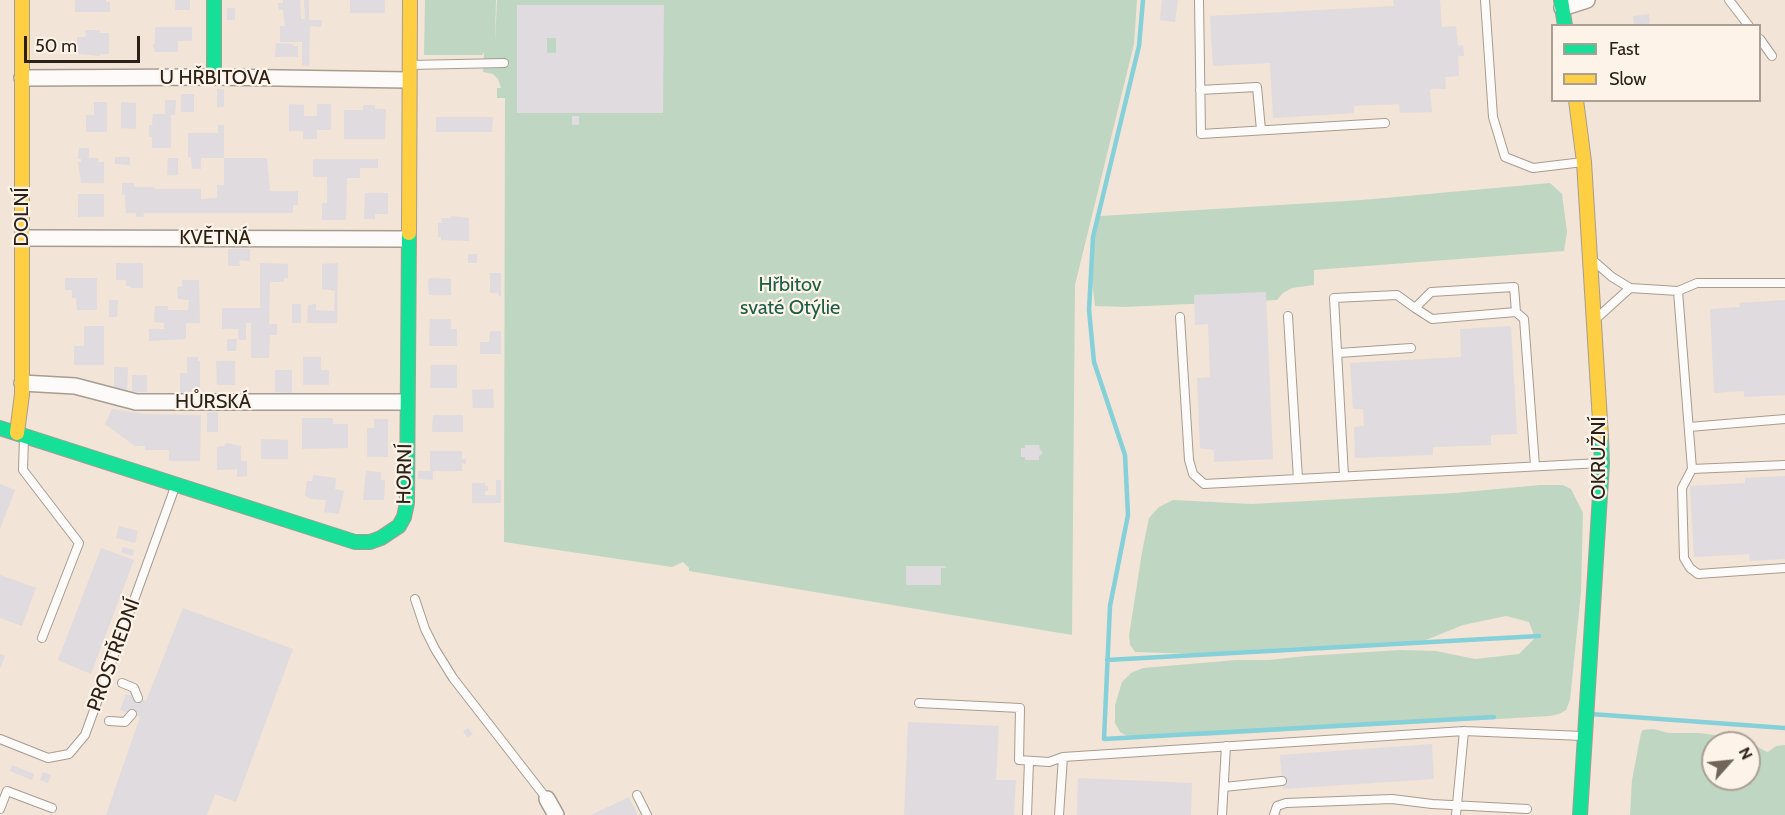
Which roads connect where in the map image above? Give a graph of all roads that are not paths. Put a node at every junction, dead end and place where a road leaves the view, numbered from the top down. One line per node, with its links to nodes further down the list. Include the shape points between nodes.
1 (22, 0): 16 (street, DOLNÍ)
2 (214, 0): 15 (street)
3 (410, 0): 14 (street, HORNÍ)
4 (1198, 0): 17 (lane)
5 (1485, 0): 21 (lane, via 1493,117 1505,157 1533,168)
6 (1587, 0): 8 (street)
7 (1729, 0): 10 (lane)
8 (1562, 4): 9 (street)
9 (1565, 24)
10 (1747, 24)
11 (1761, 40): 12 (lane)
12 (1772, 56)
13 (504, 63): 14 (lane)
14 (408, 72): 15 (street, U HŘBITOVA); 23 (street, HORNÍ)
15 (213, 77): 16 (street, U HŘBITOVA)
16 (22, 78): 22 (street, DOLNÍ)
17 (1200, 90): 20 (lane, via 1257,87); 20 (lane, via 1201,134)
18 (1576, 102): 21 (street, OKRUŽNÍ)
19 (1385, 123): 20 (lane)
20 (1261, 130)
21 (1584, 162): 24 (street, OKRUŽNÍ)
22 (22, 238): 23 (street, KVĚTNÁ); 35 (street, DOLNÍ)
23 (407, 239): 36 (street, HORNÍ)
24 (1591, 258): 26 (lane); 32 (street, OKRUŽNÍ)
25 (1785, 283): 27 (lane, via 1697,283)
26 (1630, 288): 27 (lane); 32 (lane)
27 (1678, 291): 38 (lane)
28 (1415, 308): 29 (lane, via 1432,319); 29 (lane, via 1431,292 1514,287); 34 (lane, via 1397,295 1334,298)
29 (1516, 312): 43 (lane, via 1524,320)
30 (1288, 316): 46 (lane)
31 (1180, 317): 46 (lane, via 1193,474 1204,483)
32 (1595, 319): 41 (street, OKRUŽNÍ)
33 (1411, 348): 34 (lane)
34 (1339, 353): 45 (lane)
35 (22, 383): 36 (street, HŮRSKÁ, via 75,386 136,402); 40 (street, DOLNÍ)
36 (406, 402): 47 (street, HORNÍ, via 405,510 399,526 370,542 355,542)
37 (1785, 419): 38 (lane)
38 (1689, 427): 44 (lane)
39 (0, 428): 40 (street, HORNÍ)
40 (20, 434): 47 (street, HORNÍ); 50 (lane, via 23,470 79,543)
41 (1602, 463): 43 (lane); 57 (street, OKRUŽNÍ)
42 (1785, 465): 44 (lane)
43 (1535, 466): 45 (lane)
44 (1692, 469): 48 (lane, via 1682,488 1684,558 1690,568 1698,574)
45 (1344, 476): 46 (lane)
46 (1298, 479)
47 (176, 483): 58 (lane, PROSTŘEDNÍ, via 85,735 69,754 48,758)
48 (1785, 568)
49 (416, 599): 65 (lane, via 435,650 453,678)
50 (42, 638)
51 (122, 683): 52 (lane, via 134,688)
52 (138, 698)
53 (919, 703): 61 (lane, via 1020,708 1019,760)
54 (132, 714): 55 (lane, via 125,722)
55 (109, 721)
56 (1464, 731): 57 (lane); 59 (lane); 66 (lane)
57 (1585, 736): 77 (street, OKRUŽNÍ)
58 (0, 739)
59 (1226, 746): 60 (lane); 63 (lane)
60 (1063, 757): 61 (lane, via 1049,762); 73 (lane)
61 (1029, 761): 72 (lane)
62 (1282, 781): 63 (lane)
63 (1224, 787): 74 (lane)
64 (637, 795): 71 (lane)
65 (547, 799): 70 (street)
66 (1457, 805): 69 (lane); 75 (lane, via 1392,799 1286,803 1277,806); 76 (lane)
67 (52, 808): 68 (lane, via 7,791)
68 (0, 809)
69 (1527, 809)
70 (556, 815)
71 (647, 815)
72 (1027, 815)
73 (1059, 815)
74 (1222, 815)
75 (1274, 815)
76 (1456, 815)
77 (1580, 815)

